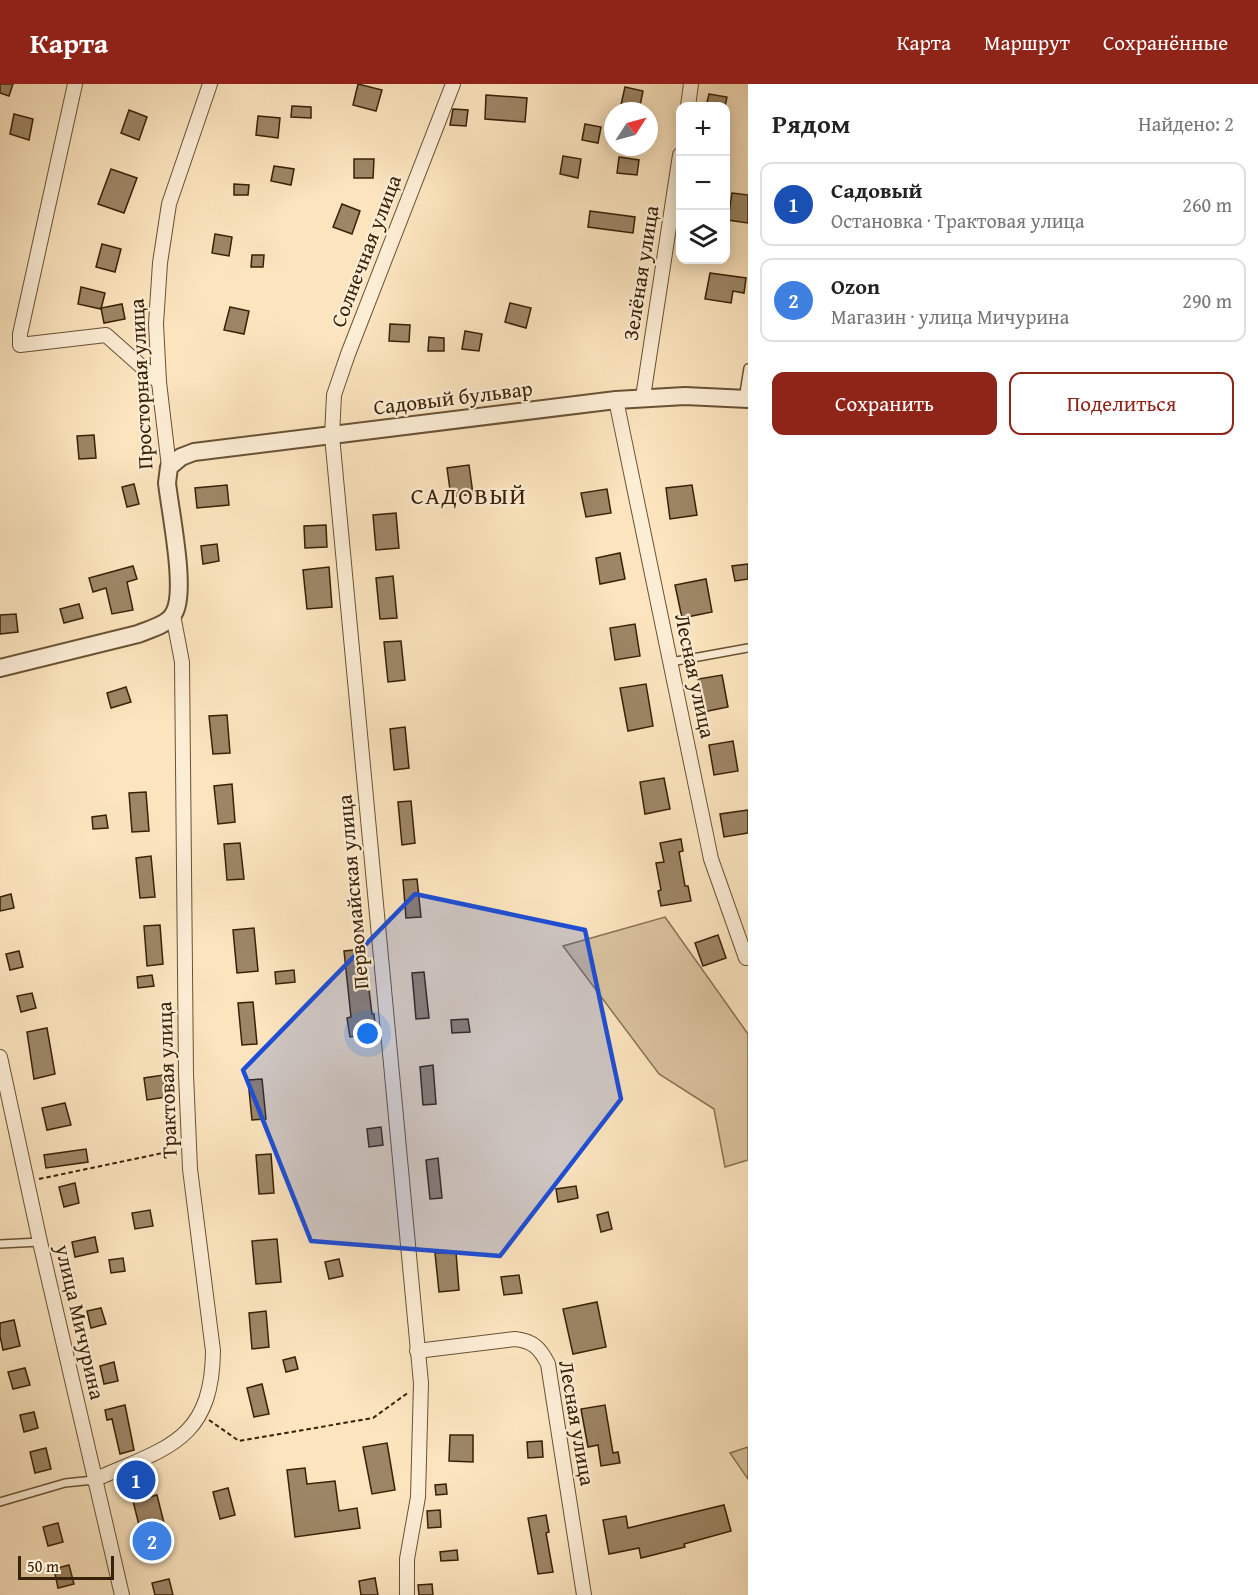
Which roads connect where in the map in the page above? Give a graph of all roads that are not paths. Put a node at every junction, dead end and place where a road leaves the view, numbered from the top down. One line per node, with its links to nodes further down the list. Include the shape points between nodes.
1 (75, 84): 8 (street, via 20,345 106,335)
2 (210, 84): 8 (street, Просторная улица, via 169,204 158,283)
3 (453, 84): 12 (street, Солнечная улица, via 348,354 334,395)
4 (692, 84): 5 (street)
5 (689, 102)
6 (681, 156): 9 (street, Зелёная улица)
7 (748, 368): 10 (lane)
8 (159, 382): 13 (street, Просторная улица)
9 (643, 397): 10 (street, Садовый бульвар); 11 (street, Садовый бульвар)
10 (746, 399)
11 (616, 400): 12 (street, Садовый бульвар); 16 (street, Лесная улица)
12 (332, 436): 13 (street, Садовый бульвар, via 194,452); 22 (street, Первомайская улица)
13 (169, 467): 14 (street, Просторная улица, via 167,483 179,602)
14 (173, 615): 17 (street, via 138,634); 23 (street, Трактовая улица, via 182,662 189,1148 213,1377 200,1414 176,1442)
15 (748, 648): 16 (lane)
16 (671, 662): 18 (street, Лесная улица, via 711,859)
17 (0, 668)
18 (746, 958)
19 (0, 1057): 20 (street, улица Мичурина)
20 (40, 1242): 21 (lane); 23 (street, улица Мичурина)
21 (0, 1244)
22 (417, 1351): 26 (street, Первомайская улица, via 421,1383 418,1497 407,1558); 27 (street, Лесная улица, via 515,1339 526,1340 543,1353 548,1364)
23 (94, 1480): 24 (lane, via 65,1483); 25 (street, улица Мичурина)
24 (0, 1502)
25 (122, 1595)
26 (407, 1595)
27 (584, 1595)

